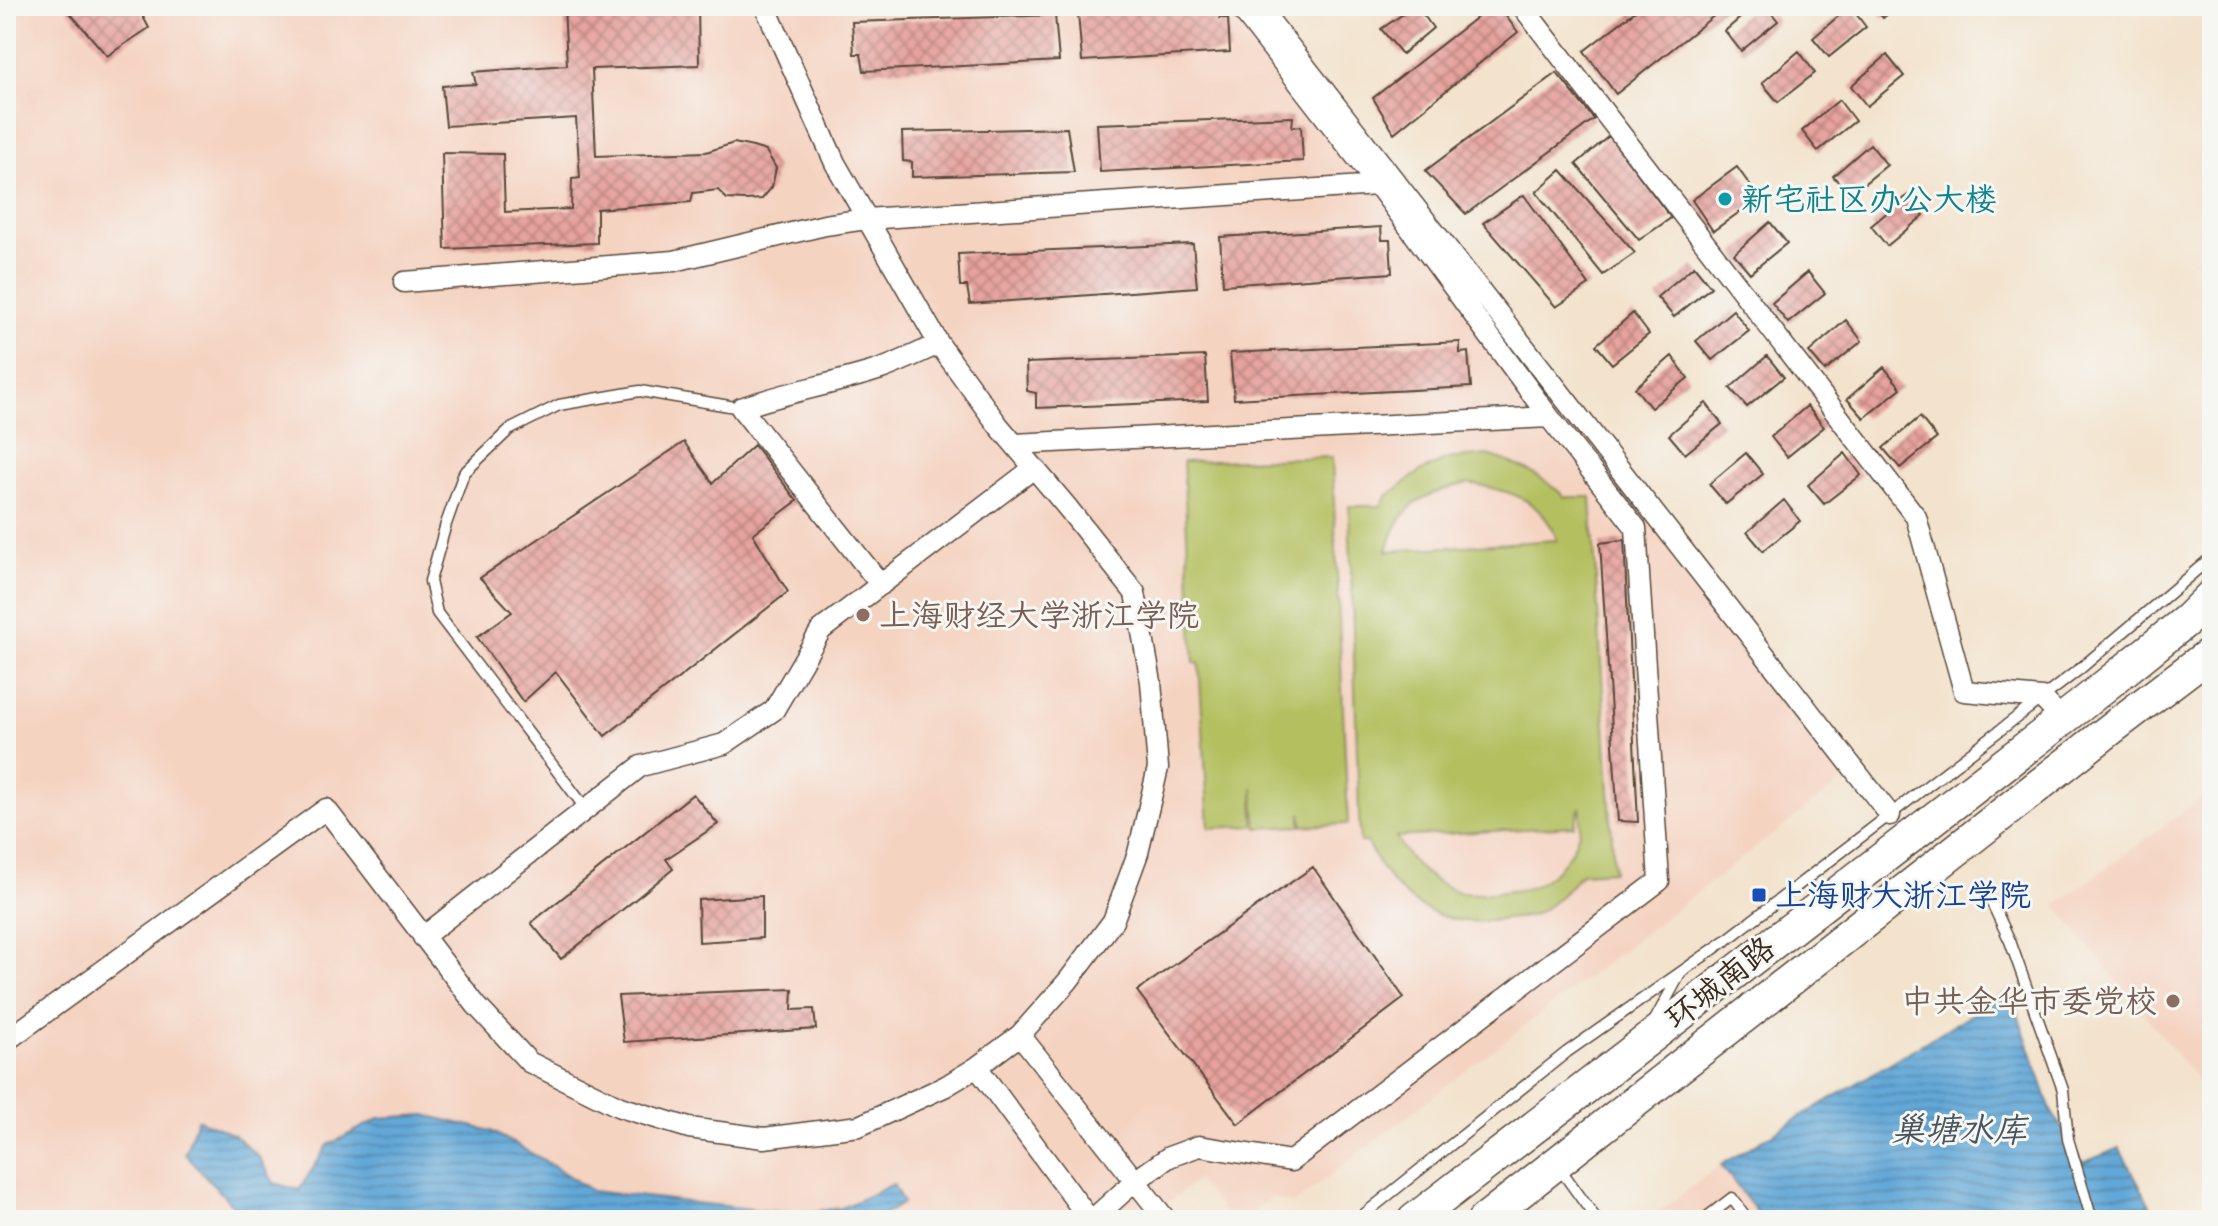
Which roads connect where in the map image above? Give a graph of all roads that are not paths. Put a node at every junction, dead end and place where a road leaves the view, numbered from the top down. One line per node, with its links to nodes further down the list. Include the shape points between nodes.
1 (765, 6): 6 (street, via 835,163)
2 (1239, 6): 5 (street)
3 (1258, 6): 19 (street)
4 (1522, 6): 17 (street, via 1916,517 1964,691)
5 (1378, 185): 6 (street); 10 (street)
6 (866, 219): 7 (street, via 674,261); 8 (street)
7 (404, 282)
8 (939, 344): 9 (street, via 883,368); 11 (street)
9 (741, 408): 14 (street); 18 (lane, via 640,391 559,405 509,430 464,473 430,581 437,613)
10 (1549, 417): 11 (street); 28 (street, via 1636,528 1659,881 1291,1161 1199,1146 1169,1157)
11 (1014, 444): 12 (street)
12 (1034, 468): 14 (street); 23 (street, via 1135,593 1151,682 1158,768 1138,853 1113,921)
13 (2212, 557): 17 (lane, via 2081,668)
14 (881, 585): 18 (street, via 821,630 774,710 724,744 641,766)
15 (2212, 595): 17 (main road, 环城南路)
16 (2212, 652): 17 (main road, 环城南路)
17 (2058, 733): 19 (lane); 25 (main road, 环城南路); 27 (main road, 环城南路)
18 (586, 809): 21 (street)
19 (1890, 815): 22 (lane)
20 (1992, 903): 37 (lane, via 2063,1090 2068,1139)
21 (423, 937): 24 (street, via 326,809); 26 (street, via 529,1062 620,1107 689,1128 764,1138 859,1126)
22 (1681, 973): 25 (lane); 31 (lane, via 1567,1052)
23 (1020, 1035): 26 (street); 28 (street)
24 (6, 1041)
25 (1642, 1044): 32 (main road, 环城南路)
26 (977, 1067): 29 (street)
27 (1557, 1163): 33 (main road, 环城南路); 34 (lane)
28 (1135, 1181): 29 (street); 30 (street)
29 (1091, 1220)
30 (1166, 1220)
31 (1357, 1220)
32 (1414, 1220)
33 (1484, 1220)
34 (1597, 1220)
35 (1703, 1220): 36 (lane, via 1732,1198)
36 (1748, 1220)
37 (2092, 1220)

